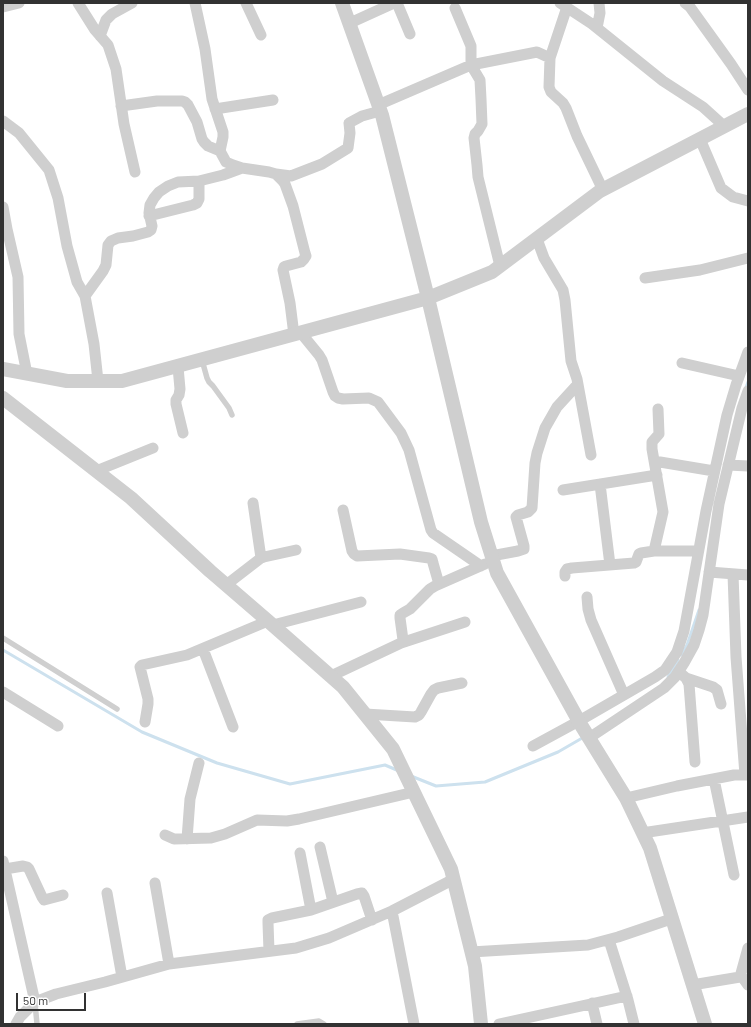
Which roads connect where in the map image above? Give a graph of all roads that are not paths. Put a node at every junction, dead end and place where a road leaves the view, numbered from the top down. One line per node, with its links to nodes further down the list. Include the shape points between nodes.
1 (19, 3): 11 (street)
2 (78, 3): 17 (street)
3 (132, 3): 17 (street, via 106,20)
4 (195, 3): 24 (street)
5 (246, 3): 16 (street)
6 (342, 3): 13 (street)
7 (396, 3): 13 (street); 15 (street)
8 (599, 3): 14 (street)
9 (686, 3): 20 (street)
10 (563, 5): 14 (street); 18 (street)
11 (3, 7)
12 (455, 8): 19 (street, via 471,46)
13 (350, 23): 23 (street)
14 (597, 28): 27 (street, via 663,81 704,107)
15 (410, 34)
16 (261, 35)
17 (100, 36): 22 (street, via 108,45 116,69)
18 (550, 58): 19 (street, via 536,52); 34 (street, via 551,92 566,108)
19 (471, 65): 23 (street); 40 (street, via 480,80 482,124 474,138 478,177)
20 (748, 90)
21 (273, 100): 24 (street)
22 (121, 106): 29 (street, via 157,101 185,102 197,122 204,142); 31 (street)
23 (379, 108): 32 (street, via 350,124 348,148 322,164 291,176); 43 (street)
24 (216, 109): 29 (street, via 223,132)
25 (748, 114): 27 (street)
26 (3, 121): 42 (street, via 18,133 49,170 77,282)
27 (724, 126): 28 (street)
28 (700, 139): 34 (street); 35 (street, via 721,188 733,197)
29 (220, 151): 30 (street, via 226,162)
30 (242, 168): 32 (street); 33 (street)
31 (135, 172)
32 (276, 174): 44 (street, via 285,184 306,256 301,262 286,266 283,270)
33 (199, 181): 37 (street, via 178,182 159,192 150,205); 37 (street, via 197,203)
34 (603, 190): 38 (street)
35 (748, 201)
36 (3, 207): 50 (street, via 18,277 19,334)
37 (149, 216): 42 (street, via 151,230 118,238 108,245 106,265)
38 (537, 239): 40 (street); 53 (street, via 544,258 563,290 571,361)
39 (748, 258): 41 (street, via 700,270)
40 (500, 266): 43 (street, via 492,272)
41 (645, 278)
42 (85, 296): 52 (street)
43 (428, 298): 44 (street); 75 (street)
44 (297, 334): 46 (street); 75 (street, via 322,360 335,396 343,399 369,398 378,402 401,433 414,465 433,533)
45 (748, 352): 51 (street)
46 (202, 360): 48 (street); 57 (lane, via 209,382)
47 (682, 363): 51 (street)
48 (178, 367): 52 (street, via 122,381); 58 (street, via 180,389 176,404)
49 (3, 369): 50 (street)
50 (27, 374): 52 (street, via 67,381)
51 (739, 376): 65 (street)
52 (98, 381)
53 (578, 384): 60 (street); 75 (street, via 557,407 545,428 535,463 533,505 528,512 516,517 524,549)
54 (748, 391): 62 (street)
55 (3, 398): 64 (street)
56 (658, 409): 61 (street, via 659,434 652,442)
57 (232, 415)
58 (183, 432)
59 (153, 448): 64 (street)
60 (590, 455)
61 (654, 462): 65 (street); 66 (street)
62 (728, 465): 63 (street); 77 (street, via 719,504)
63 (748, 466)
64 (96, 471): 82 (street, via 131,498)
65 (714, 471): 73 (street)
66 (657, 475): 67 (street); 72 (street, via 663,512)
67 (600, 484): 68 (street); 76 (street)
68 (563, 490)
69 (253, 503): 74 (street)
70 (343, 510): 81 (street, via 354,554 400,554 432,559)
71 (296, 550): 74 (street)
72 (654, 551): 73 (street); 76 (street, via 639,554 634,563)
73 (698, 551): 94 (street, via 684,631 676,652 665,670)
74 (261, 558): 82 (street)
75 (488, 561): 81 (street); 101 (street)
76 (610, 565): 80 (street, via 572,568 565,572)
77 (709, 572): 78 (street); 90 (street, via 703,616)
78 (733, 574): 79 (street); 105 (street, via 736,657)
79 (748, 575)
80 (565, 576)
81 (439, 584): 88 (street, via 400,616 403,640)
82 (226, 585): 86 (street)
83 (587, 598): 94 (street, via 591,620)
84 (361, 602): 86 (street)
85 (465, 622): 88 (street)
86 (270, 623): 89 (street); 91 (street)
87 (3, 638): 96 (lane)
88 (401, 643): 91 (street)
89 (203, 649): 98 (street, via 140,667 148,699); 100 (street)
90 (683, 675): 95 (street, via 713,687); 101 (street, via 675,677 664,688); 103 (street, via 689,684)
91 (330, 676): 97 (street, via 343,687)
92 (462, 683): 97 (street, via 434,690 422,712 415,717)
93 (3, 692): 99 (street)
94 (624, 695): 101 (street)
95 (721, 704)
96 (117, 709)
97 (365, 714): 107 (street, via 393,749)
98 (145, 722)
99 (58, 726)
100 (233, 727)
101 (584, 730): 102 (street); 108 (street)
102 (533, 746)
103 (695, 762)
104 (199, 763): 113 (street, via 190,798)
105 (746, 775): 106 (street)
106 (714, 779): 108 (street); 110 (street)
107 (412, 788): 113 (street, via 299,819 258,820 217,837); 118 (street)
108 (626, 798): 111 (street)
109 (748, 817): 110 (street)
110 (723, 820): 111 (street); 117 (street)
111 (642, 832): 125 (street, via 650,848)
112 (165, 835): 113 (street, via 174,839)
113 (187, 839)
114 (320, 847): 122 (street)
115 (300, 854): 123 (street)
116 (4, 865): 121 (street, via 27,867 44,900); 137 (street)
117 (734, 875)
118 (454, 879): 124 (street); 130 (street)
119 (155, 883): 131 (street)
120 (107, 892): 132 (street)
121 (63, 895)
122 (333, 902): 123 (street); 126 (street, via 362,893)
123 (311, 910): 129 (street, via 268,920)
124 (392, 911): 126 (street); 143 (street)
125 (671, 918): 127 (street); 134 (street)
126 (372, 920): 129 (street, via 329,938 296,948)
127 (609, 940): 130 (street, via 588,945); 136 (street)
128 (748, 948): 133 (street)
129 (269, 951): 131 (street)
130 (471, 952): 144 (street, via 475,966)
131 (169, 964): 132 (street)
132 (122, 977): 137 (street, via 56,994)
133 (740, 977): 134 (street); 135 (street)
134 (692, 985): 148 (street)
135 (748, 985)
136 (627, 996): 138 (street); 147 (street)
137 (36, 1002): 139 (street); 140 (lane)
138 (592, 1003): 145 (street); 146 (street)
139 (16, 1024)
140 (37, 1024)
141 (297, 1024): 142 (lane, via 319,1021)
142 (324, 1024)
143 (414, 1024)
144 (481, 1024)
145 (499, 1024)
146 (597, 1024)
147 (634, 1024)
148 (705, 1024)

